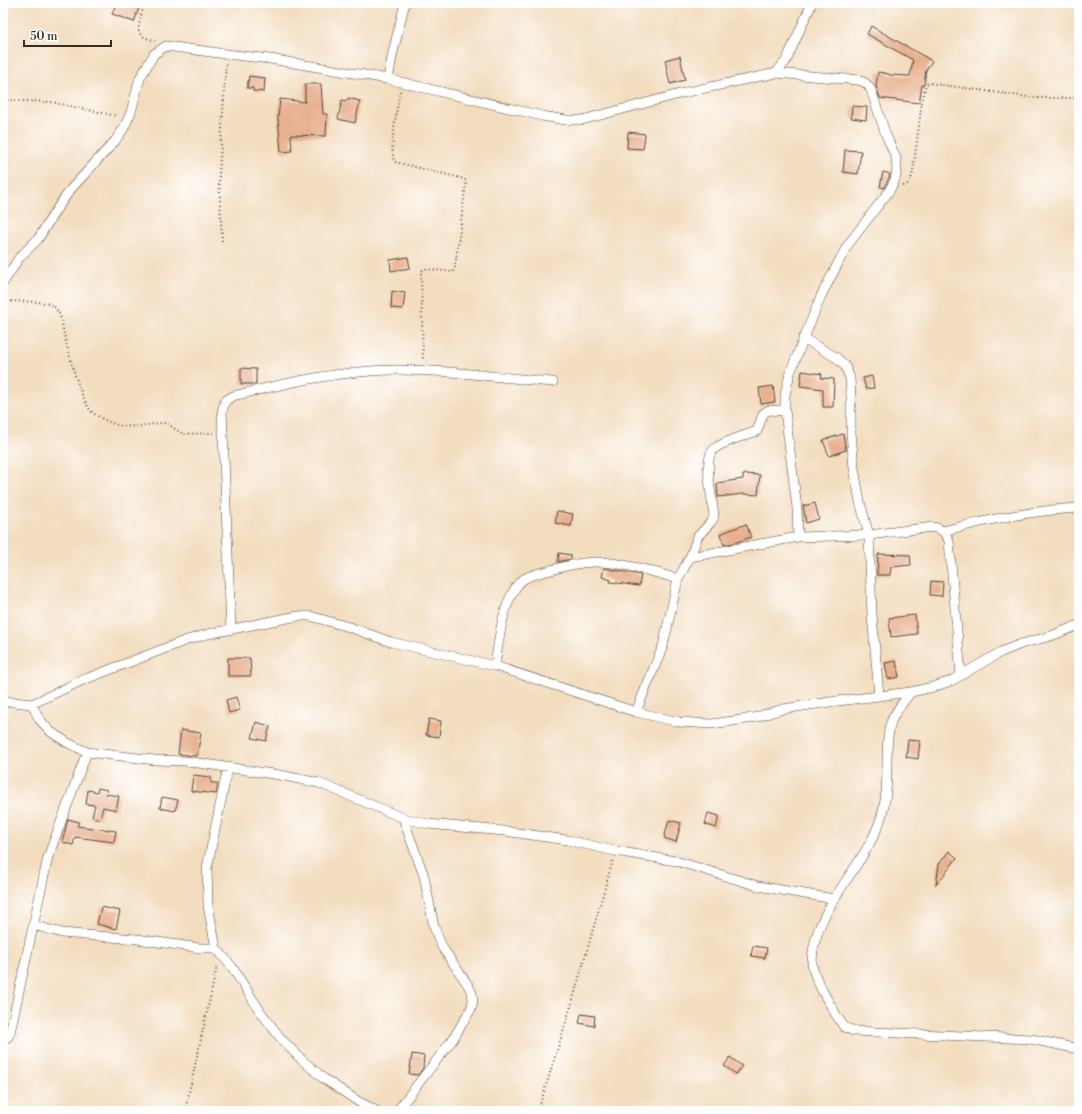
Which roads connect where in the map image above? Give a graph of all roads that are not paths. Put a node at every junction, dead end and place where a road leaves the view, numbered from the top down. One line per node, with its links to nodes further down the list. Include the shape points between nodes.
1 (405, 3): 4 (street)
2 (812, 3): 3 (street, via 786,61)
3 (776, 73): 4 (street, via 687,92 582,120 542,116); 6 (street, via 864,82 871,90 896,158 895,180 847,246 824,290)
4 (388, 79): 5 (street, via 270,58 166,46 154,54 140,78 128,119 115,141 71,189 38,239 19,258)
5 (3, 283)
6 (804, 338): 8 (street, via 786,385); 11 (street, via 837,358 845,366 850,378 854,468)
7 (553, 382): 16 (street, via 423,370 360,372 289,382 233,396 225,401 222,412)
8 (785, 410): 12 (street); 13 (street, via 768,410 763,414 758,431 715,448 711,452 708,466 714,516 698,536)
9 (1079, 508): 10 (street, via 1022,514)
10 (943, 531): 11 (street, via 933,527); 18 (street, via 949,541)
11 (869, 534): 12 (street); 20 (street)
12 (798, 537): 13 (street)
13 (690, 557): 14 (street)
14 (678, 579): 17 (street, via 646,570 596,562 554,569 527,577 518,584 509,600); 23 (street, via 663,646)
15 (1079, 625): 18 (street, via 1001,652)
16 (231, 629): 17 (street, via 310,616 391,642); 22 (street, via 161,650 83,680)
17 (495, 666): 23 (street)
18 (961, 675): 19 (street, via 951,681)
19 (911, 692): 20 (street); 27 (street, via 891,720 888,731 886,796 874,838)
20 (879, 696): 23 (street, via 783,709 712,724 679,722)
21 (3, 701): 22 (street)
22 (32, 704): 24 (street, via 39,719 51,732)
23 (636, 712)
24 (87, 752): 25 (street); 28 (street, via 48,857)
25 (228, 767): 26 (street, via 319,783); 29 (street, via 208,868 208,906)
26 (403, 818): 27 (street, via 428,824 559,838 676,861 758,886); 33 (street, via 424,876 434,928 442,947 468,985 473,1001 453,1039)
27 (834, 899): 31 (street, via 818,929 812,962 814,972 844,1027 854,1030 1031,1040)
28 (33, 925): 29 (street, via 62,933 137,939); 30 (street, via 10,1033)
29 (218, 950): 32 (street, via 282,1040 323,1078)
30 (3, 1040)
31 (1079, 1049)
32 (377, 1111)
33 (397, 1111)

